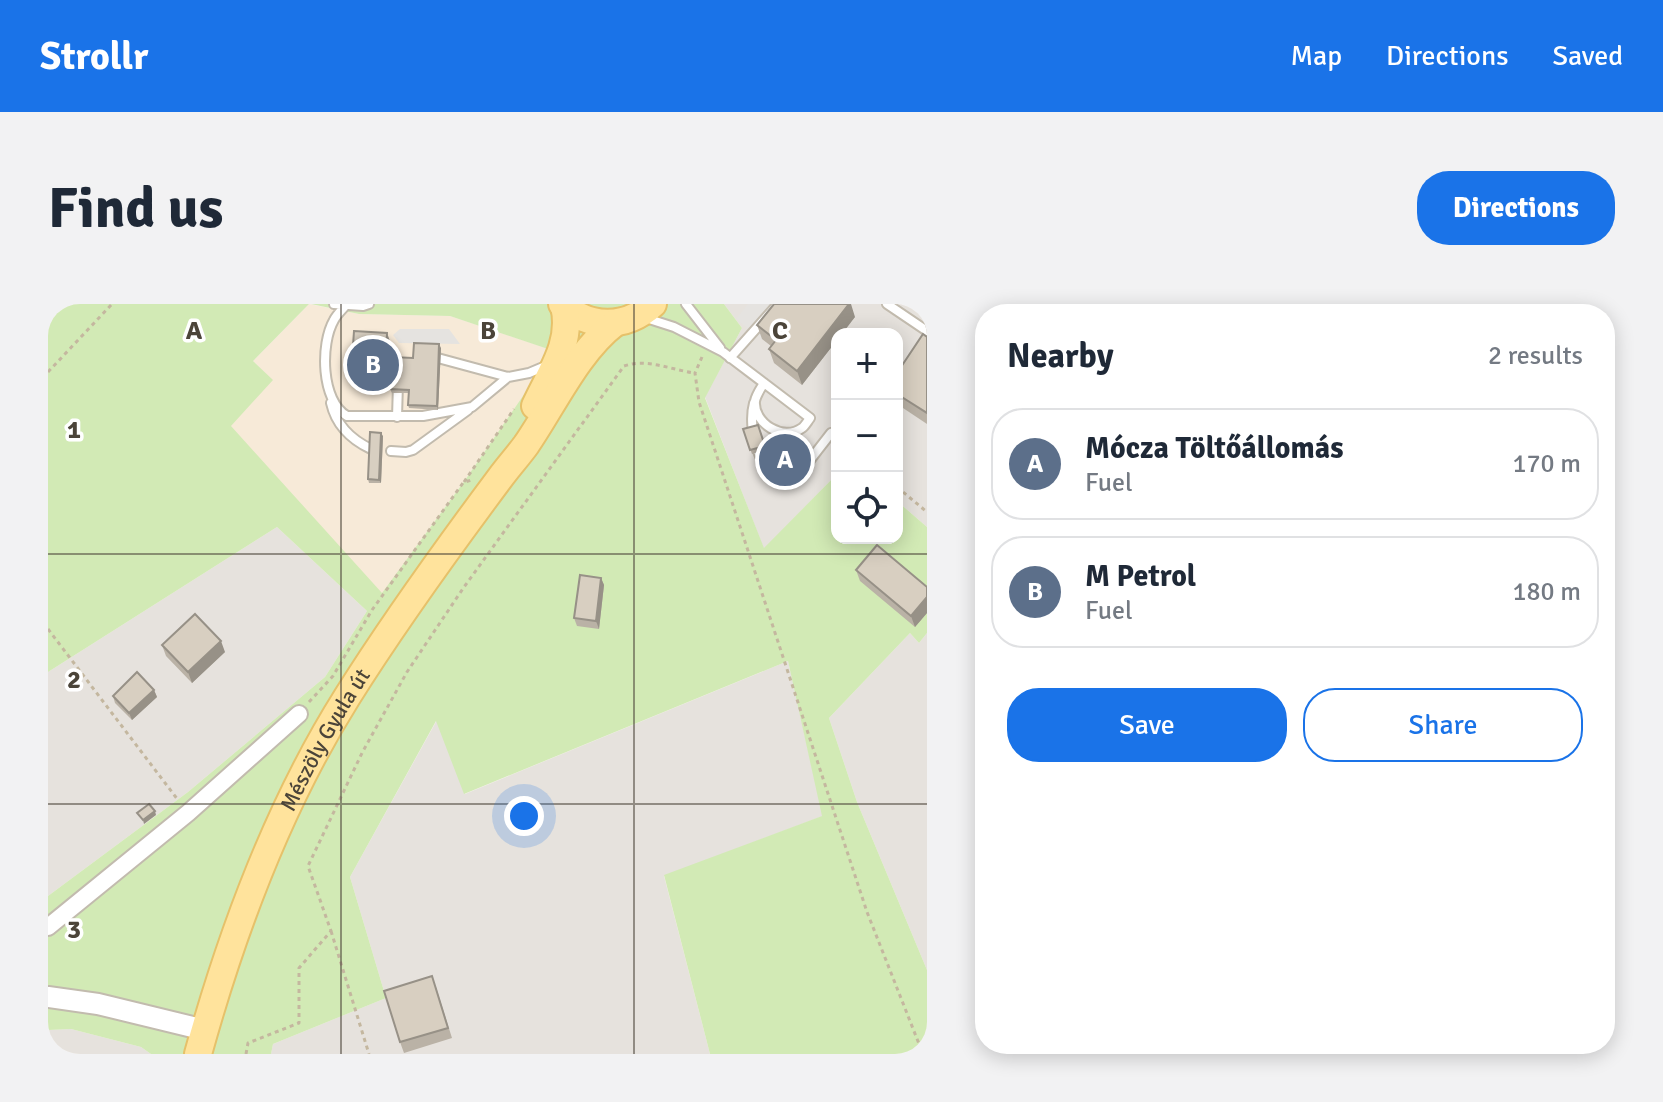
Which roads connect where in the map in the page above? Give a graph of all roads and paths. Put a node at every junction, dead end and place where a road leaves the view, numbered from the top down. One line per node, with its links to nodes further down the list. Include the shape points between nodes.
1 (112, 304): 15 (path)
2 (334, 304): 7 (lane)
3 (369, 304): 7 (lane)
4 (686, 304): 12 (lane)
5 (778, 304): 12 (lane)
6 (887, 304): 10 (lane)
7 (346, 305): 18 (lane, via 329,332)
8 (563, 305): 9 (main road, Mészöly Gyula út, via 595,322); 14 (main road, Mészöly Gyula út, via 566,340)
9 (635, 314): 11 (lane); 27 (main road, Mészöly Gyula út, via 600,334)
10 (927, 331)
11 (708, 344): 12 (lane); 16 (path)
12 (727, 355): 20 (lane)
13 (434, 357): 17 (lane)
14 (556, 362): 17 (lane); 27 (main road, Mészöly Gyula út)
15 (48, 372)
16 (695, 373): 34 (path, via 648,363 624,366 407,672 308,866); 39 (path, via 699,402 867,912)
17 (508, 377): 22 (lane)
18 (327, 383): 23 (lane, via 334,403 347,416); 25 (lane, via 339,423)
19 (398, 383): 23 (lane)
20 (764, 383): 21 (lane); 21 (lane, via 810,418 801,429 780,433 762,421)
21 (755, 399): 24 (lane, via 752,430 760,455 780,481 789,482 800,473)
22 (472, 407): 23 (lane); 26 (lane, via 413,450)
23 (397, 417)
24 (831, 433)
25 (371, 449)
26 (391, 451)
27 (500, 478): 36 (main road, Mészöly Gyula út, via 371,660 309,764 255,881)
28 (903, 492): 29 (path)
29 (927, 512)
30 (48, 629): 32 (path)
31 (299, 714): 32 (street)
32 (188, 813): 33 (street)
33 (48, 927)
34 (331, 931): 37 (path, via 299,968 299,1023 248,1043); 38 (path)
35 (48, 997): 36 (street, via 98,1004)
36 (201, 1042)
37 (246, 1054)
38 (369, 1054)
39 (923, 1054)

